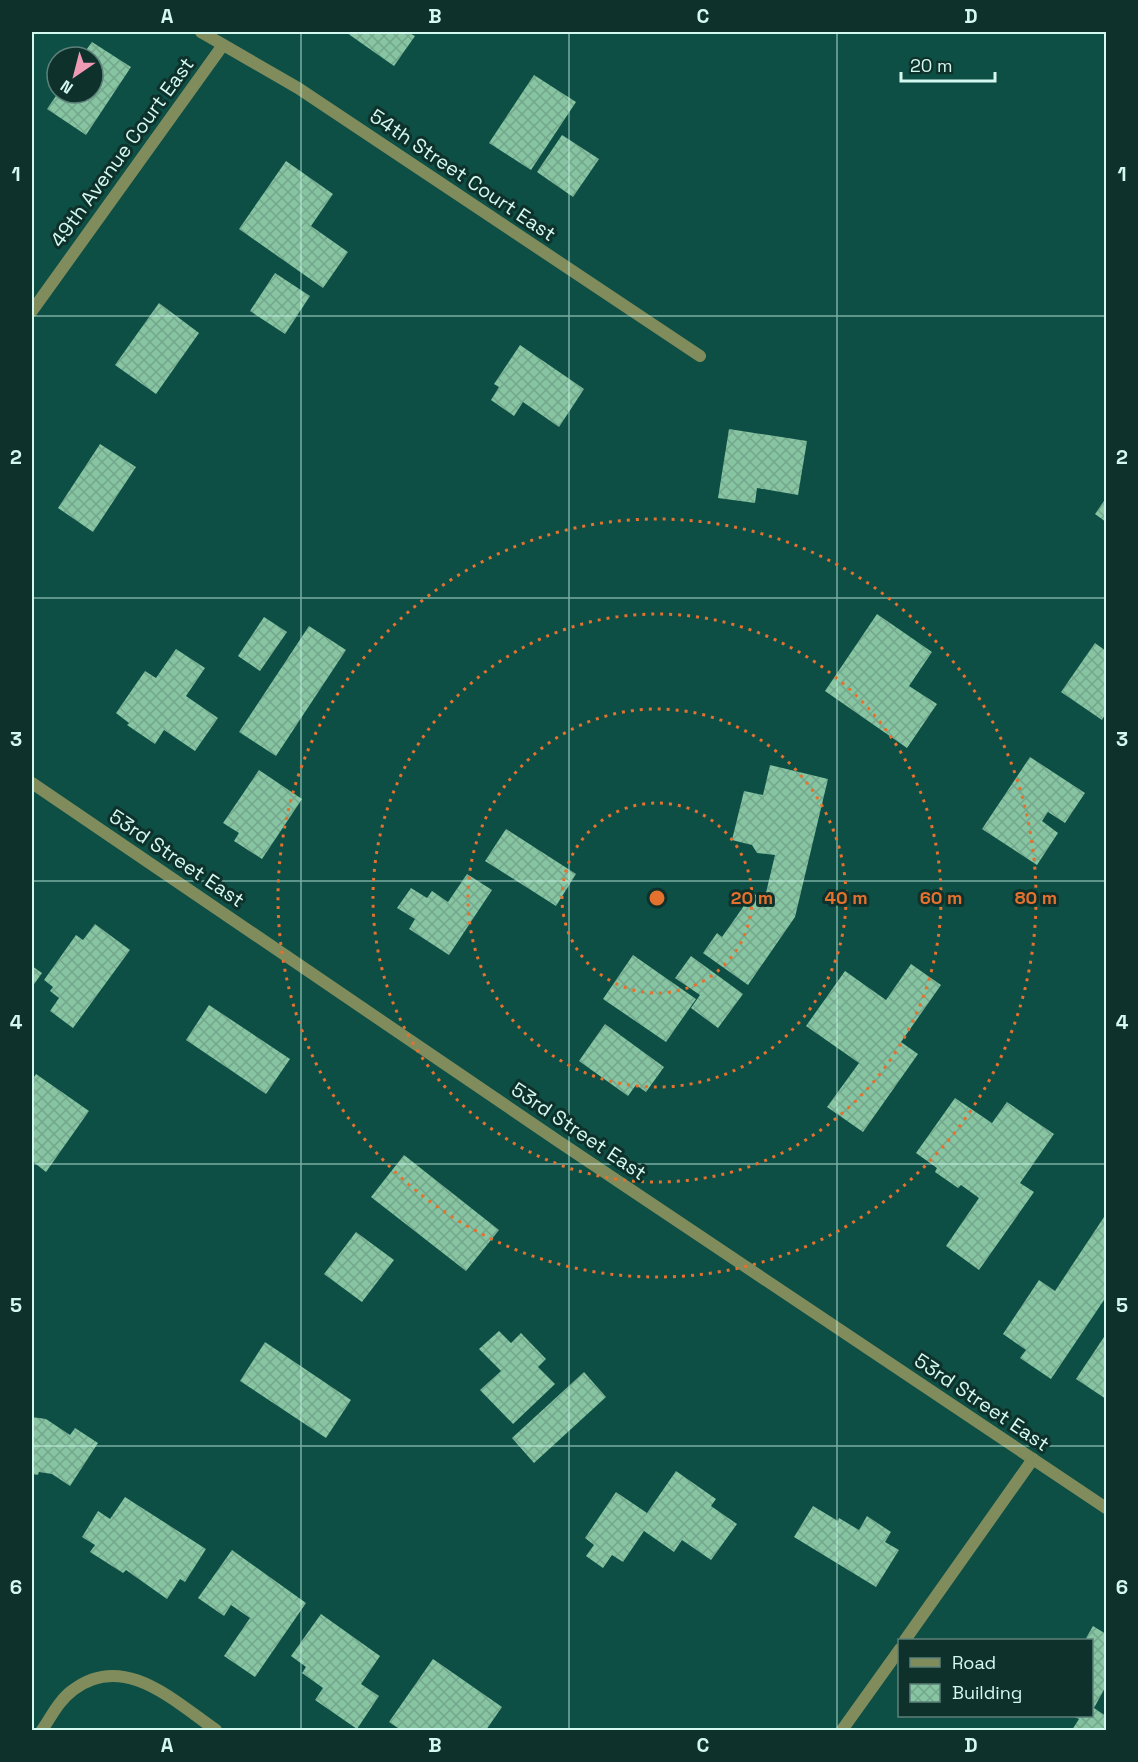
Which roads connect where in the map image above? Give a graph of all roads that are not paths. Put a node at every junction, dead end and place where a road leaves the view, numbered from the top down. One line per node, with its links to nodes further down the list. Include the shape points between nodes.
1 (201, 32): 2 (street, 54th Street Court East)
2 (224, 45): 3 (street, 49th Avenue Court East); 4 (street, 54th Street Court East, via 298,88)
3 (32, 311)
4 (700, 356)
5 (32, 783): 6 (street, 53rd Street East)
6 (1033, 1459): 7 (street, 53rd Street East); 8 (street)
7 (1107, 1508)
8 (906, 1639)
9 (898, 1651): 12 (street)
10 (42, 1731): 11 (street, via 73,1689 107,1675 147,1683)
11 (216, 1731)
12 (842, 1731)

